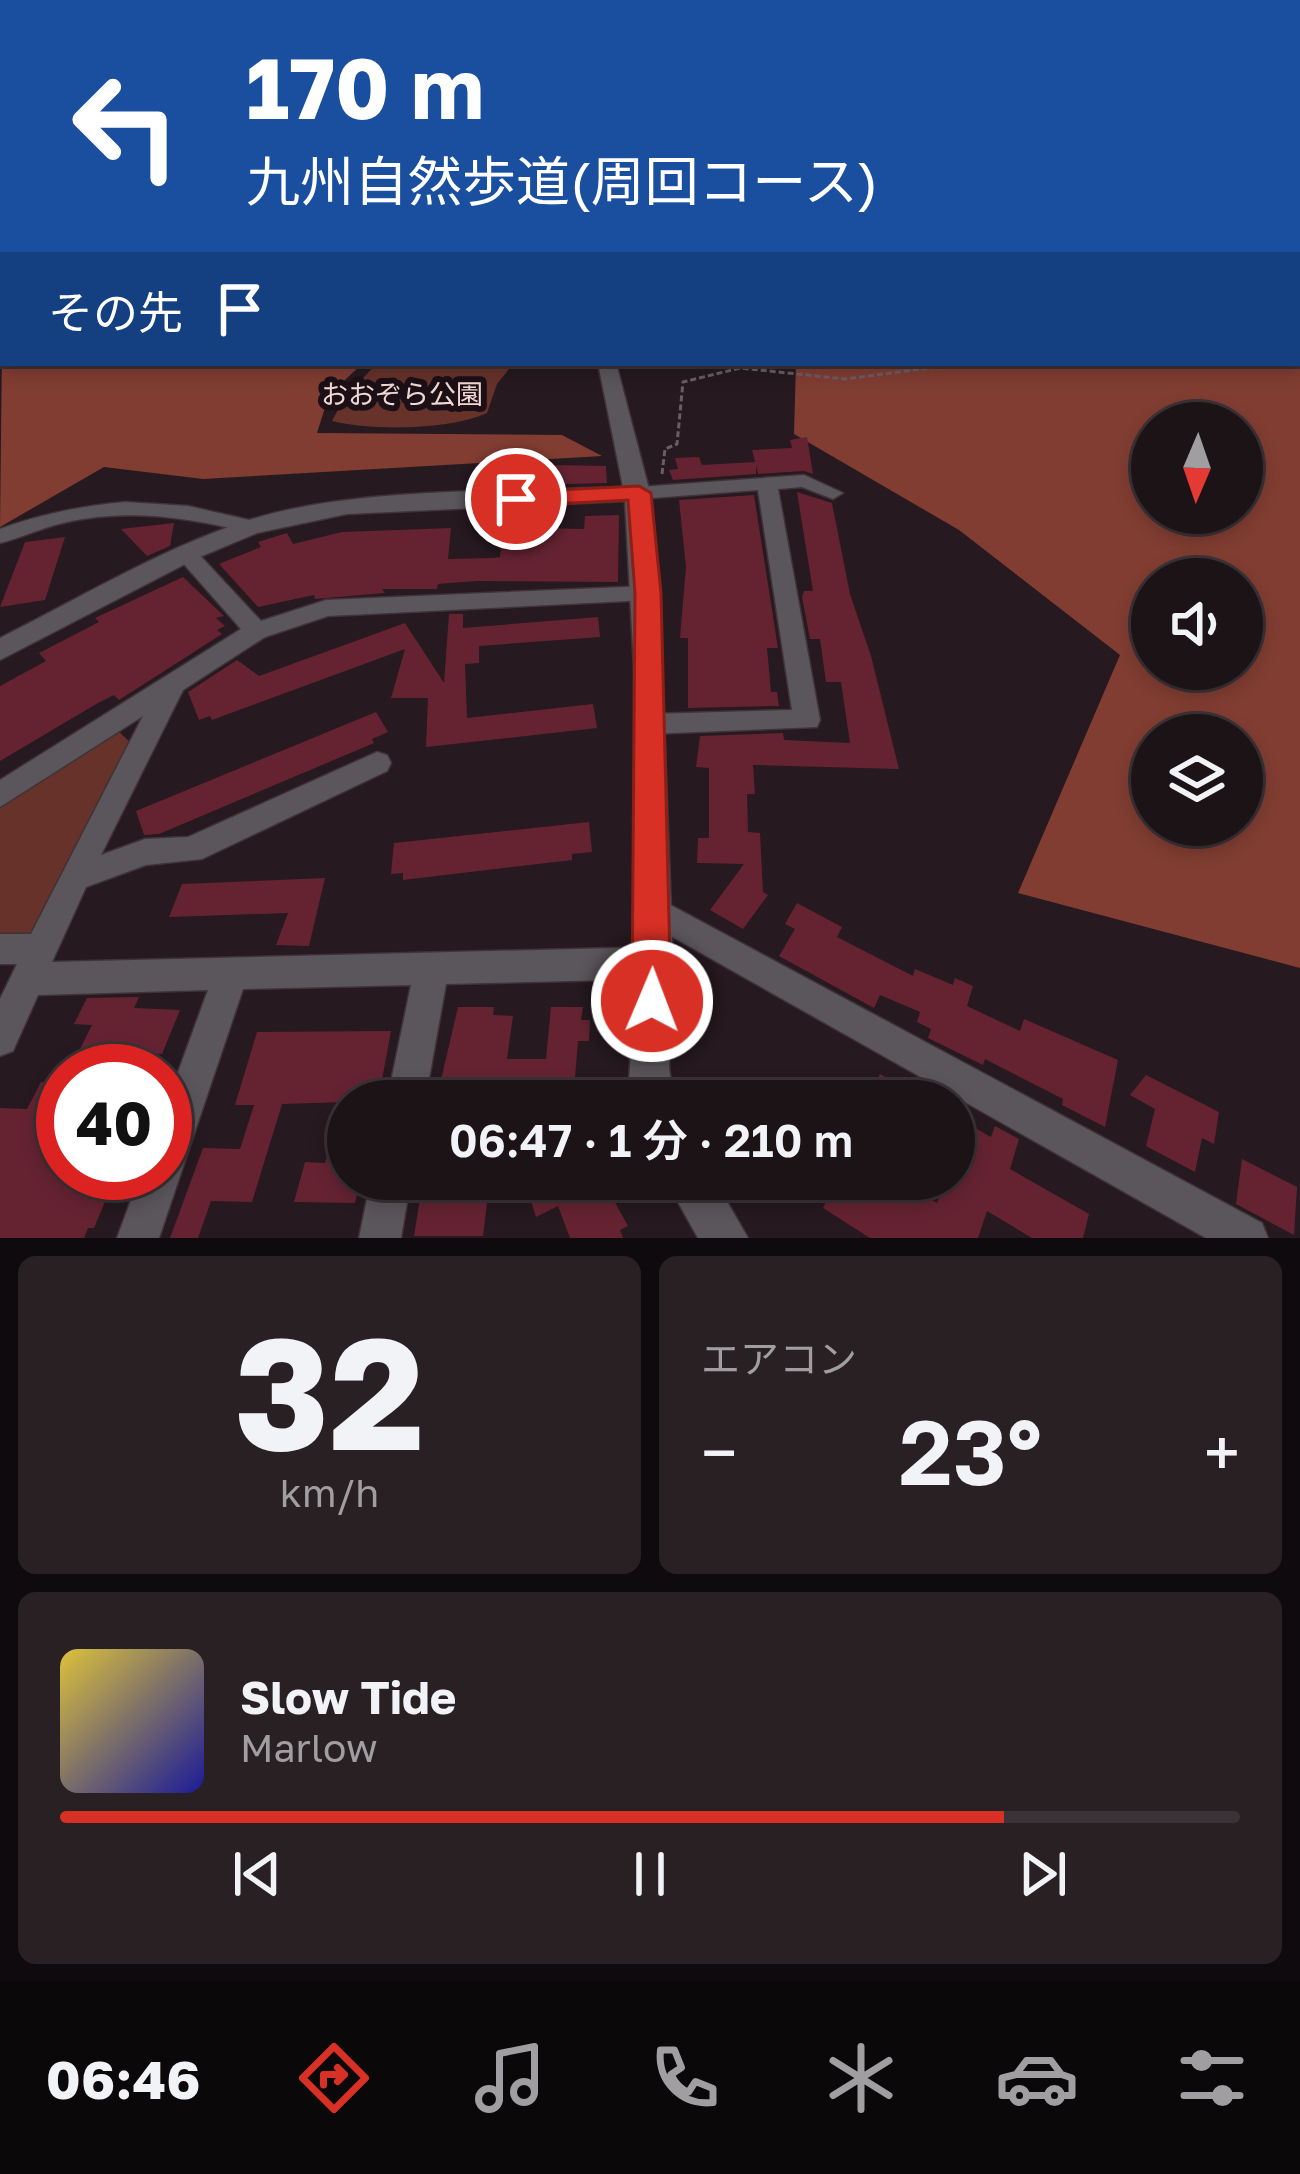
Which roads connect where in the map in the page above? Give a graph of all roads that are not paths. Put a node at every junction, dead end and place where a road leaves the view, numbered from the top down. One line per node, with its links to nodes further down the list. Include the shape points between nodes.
1 (608, 366): 3 (street)
2 (766, 484): 3 (street); 4 (street, via 804,481); 12 (street, via 807,720)
3 (649, 492): 5 (street, via 347,507); 8 (street)
4 (833, 493)
5 (250, 527): 6 (street, via 147,507 52,519); 7 (street)
6 (0, 537)
7 (186, 554): 9 (street); 10 (street)
8 (648, 593): 9 (street, via 378,602 326,608); 12 (street)
9 (256, 632): 11 (street)
10 (0, 650)
11 (170, 690): 14 (street); 15 (street)
12 (649, 724): 16 (street)
13 (377, 764): 15 (street, via 191,850 145,852)
14 (0, 795)
15 (74, 878): 19 (street)
16 (650, 908): 18 (street); 32 (street)
17 (0, 949): 19 (street)
18 (654, 963): 20 (street); 24 (street)
19 (36, 964): 21 (street); 22 (street)
20 (431, 970): 21 (street); 23 (street)
21 (231, 974): 25 (street)
22 (0, 1038)
23 (410, 1080)
24 (648, 1080)
25 (192, 1085)
26 (151, 1200): 29 (street)
27 (388, 1200): 30 (street)
28 (701, 1200): 31 (street)
29 (138, 1238)
30 (380, 1238)
31 (724, 1238)
32 (1247, 1238)

